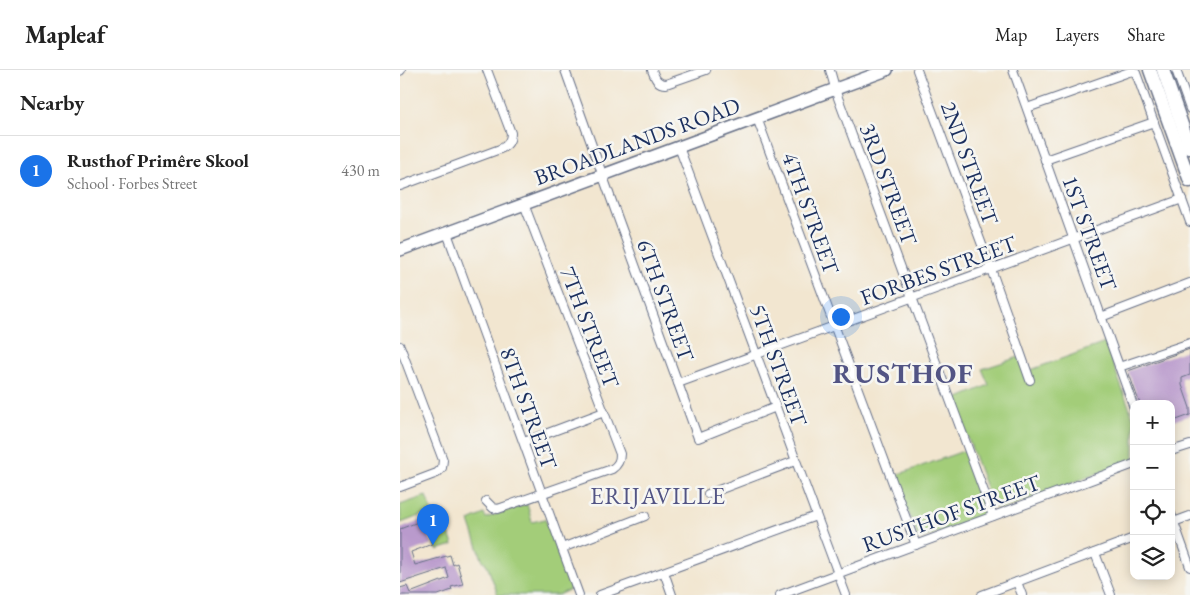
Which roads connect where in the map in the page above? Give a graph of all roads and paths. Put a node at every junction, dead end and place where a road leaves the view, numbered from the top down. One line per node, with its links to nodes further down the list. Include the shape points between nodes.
1 (487, 70): 22 (street, via 511,133 509,142 500,149)
2 (565, 70): 20 (street, 6TH STREET)
3 (652, 70): 4 (street, via 656,80 666,84)
4 (706, 70)
5 (830, 70): 12 (street, 3RD STREET)
6 (887, 70): 12 (main road, BROADLANDS ROAD)
7 (917, 70): 29 (street, 2ND STREET)
8 (1013, 70): 13 (street, 1ST STREET)
9 (1150, 70): 21 (main road)
10 (1163, 70): 18 (main road)
11 (1176, 70): 14 (street)
12 (836, 89): 15 (main road, BROADLANDS ROAD); 31 (street, 3RD STREET)
13 (1027, 108): 16 (street, via 1135,72); 19 (street, 1ST STREET)
14 (1190, 109)
15 (758, 118): 17 (main road, BROADLANDS ROAD); 33 (street, 4TH STREET)
16 (1154, 122): 19 (street); 23 (street)
17 (680, 147): 20 (main road, BROADLANDS ROAD); 36 (street, 5TH STREET)
18 (1190, 148)
19 (1046, 160): 27 (street, 1ST STREET)
20 (602, 175): 24 (main road, BROADLANDS ROAD); 39 (street, 6TH STREET)
21 (1190, 181)
22 (400, 186)
23 (1182, 200): 25 (street); 27 (street, FORBES STREET)
24 (524, 204): 26 (main road, BROADLANDS ROAD); 42 (street, 7TH STREET)
25 (1190, 222)
26 (447, 233): 28 (main road, BROADLANDS ROAD); 43 (street, 8TH STREET)
27 (1074, 239): 29 (street, FORBES STREET); 32 (street, 1ST STREET)
28 (400, 250)
29 (990, 269): 31 (street, FORBES STREET); 38 (street, 2ND STREET)
30 (1190, 283): 32 (street)
31 (913, 298): 33 (street, FORBES STREET); 54 (street, 3RD STREET)
32 (1101, 317): 37 (street, 1ST STREET)
33 (835, 326): 36 (street, FORBES STREET); 59 (street, 4TH STREET)
34 (1190, 343): 37 (street)
35 (400, 346): 48 (street, via 443,460 437,473)
36 (756, 355): 39 (street, FORBES STREET); 41 (street, 5TH STREET)
37 (1119, 367): 40 (street, 1ST STREET)
38 (1030, 380)
39 (678, 383): 41 (street, 6TH STREET, via 698,438)
40 (1131, 400)
41 (776, 407): 46 (street, 5TH STREET)
42 (604, 412): 43 (street); 49 (street, 7TH STREET, via 620,454 617,466)
43 (524, 442): 49 (street, 8TH STREET)
44 (1190, 445): 45 (street)
45 (1175, 450)
46 (795, 461): 50 (street); 53 (street, 5TH STREET)
47 (1130, 465): 54 (street, RUSTHOF STREET)
48 (400, 487)
49 (542, 494): 51 (street, via 498,509); 60 (street, 8TH STREET)
50 (708, 494)
51 (486, 501)
52 (645, 516): 60 (street)
53 (816, 516): 63 (street); 64 (street, 5TH STREET)
54 (993, 516): 59 (street, RUSTHOF STREET)
55 (1190, 516): 56 (street)
56 (1175, 519)
57 (1175, 528): 62 (street)
58 (1130, 540): 61 (street)
59 (916, 545): 64 (street, RUSTHOF STREET)
60 (562, 548): 66 (street, 8TH STREET)
61 (1095, 553): 65 (street); 73 (street)
62 (1190, 567)
63 (664, 572): 67 (street); 68 (street)
64 (838, 574): 69 (street, RUSTHOF STREET); 70 (street, 5TH STREET)
65 (1017, 582): 71 (street); 72 (street)
66 (579, 595)
67 (600, 595)
68 (672, 595)
69 (780, 595)
70 (846, 595)
71 (982, 595)
72 (1022, 595)
73 (1111, 595)

